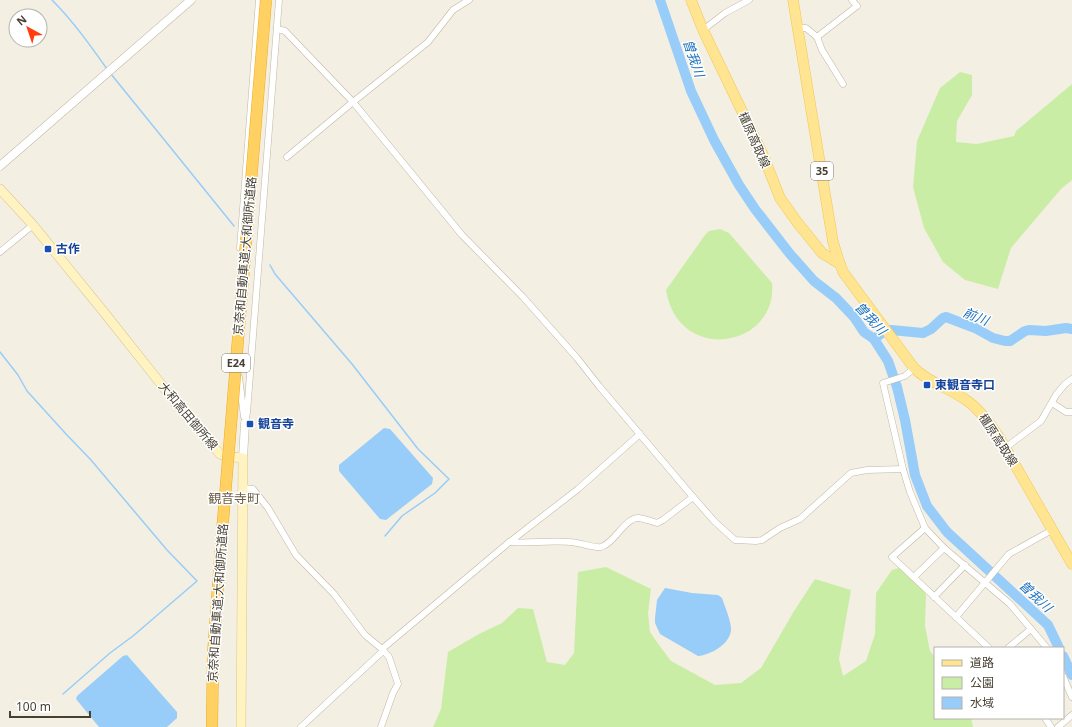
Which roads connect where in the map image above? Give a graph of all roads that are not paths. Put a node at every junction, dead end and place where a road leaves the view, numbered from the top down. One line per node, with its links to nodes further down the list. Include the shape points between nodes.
1 (191, 0): 17 (street)
2 (259, 0): 26 (street, via 235,322)
3 (266, 0): 52 (highway, 京奈和自動車道;大和御所道路 / E24, bridge, via 221,545 213,655)
4 (280, 0): 11 (street)
5 (469, 0): 15 (street, via 453,10 428,42)
6 (691, 0): 12 (main road, 橿原高取線 / 35)
7 (749, 0): 12 (street, via 725,13)
8 (793, 0): 10 (main road, 橿原高取線 / 35)
9 (852, 0): 13 (street, via 857,6)
10 (798, 28): 13 (street, via 806,28); 21 (main road, 橿原高取線 / 35, via 833,242)
11 (278, 29): 15 (street, via 285,30); 26 (street)
12 (703, 30): 21 (main road, 橿原高取線 / 35, via 763,155 780,198 822,252)
13 (817, 37): 14 (street)
14 (843, 84)
15 (353, 102): 16 (street); 27 (street, via 462,235 543,319)
16 (288, 157)
17 (0, 166)
18 (0, 189): 19 (main road, 大和高田御所線)
19 (33, 225): 20 (street); 29 (main road, 大和高田御所線, via 220,454)
20 (0, 252)
21 (840, 264): 22 (main road, 橿原高取線 / 35, via 848,280)
22 (914, 368): 28 (main road, 橿原高取線 / 35, via 928,380 963,398 979,411); 30 (street, via 905,376 883,383)
23 (1072, 379): 24 (street, via 1056,395)
24 (1052, 404): 25 (street, via 1066,412); 28 (street, via 1041,421)
25 (1072, 412)
26 (245, 423): 29 (street)
27 (640, 434): 32 (street); 35 (street, via 578,489)
28 (1005, 448): 34 (main road, 橿原高取線 / 35)
29 (243, 458): 31 (main road)
30 (903, 470): 32 (street, via 867,470 851,473 800,518 756,542 734,540); 33 (street)
31 (242, 488): 47 (street, via 253,489 268,508 296,555 334,594 366,635); 53 (main road)
32 (693, 497): 35 (street, via 656,523 632,519 610,543 600,547 559,541)
33 (925, 528): 36 (street); 39 (street, via 892,557)
34 (1052, 530): 37 (main road, 橿原高取線 / 35); 40 (street, via 1009,554)
35 (509, 542): 47 (street)
36 (944, 548): 38 (street); 39 (street)
37 (1072, 564)
38 (965, 565): 40 (street); 41 (street)
39 (914, 577): 41 (street)
40 (986, 582): 42 (street); 43 (street, via 1010,604)
41 (934, 597): 42 (street)
42 (956, 617): 44 (street)
43 (1031, 629): 45 (street); 46 (street)
44 (987, 647)
45 (1009, 647)
46 (1046, 647)
47 (383, 650): 54 (street); 55 (street, via 392,663 398,684)
48 (1065, 687): 49 (street)
49 (1072, 697)
50 (1072, 715): 57 (street)
51 (1046, 719): 56 (street)
52 (212, 727)
53 (241, 727)
54 (301, 727)
55 (382, 727)
56 (1052, 727)
57 (1058, 727)

